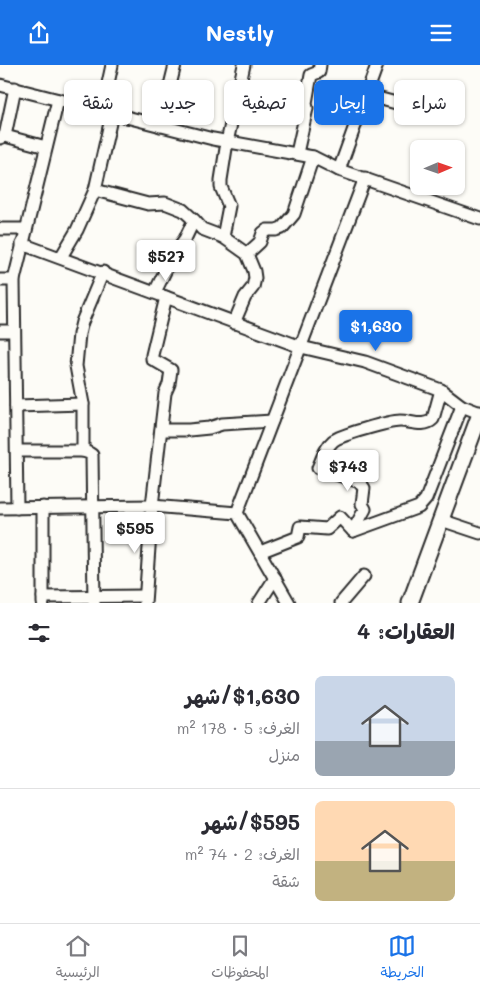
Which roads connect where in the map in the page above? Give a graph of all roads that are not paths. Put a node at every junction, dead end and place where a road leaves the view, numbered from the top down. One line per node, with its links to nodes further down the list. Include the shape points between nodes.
1 (112, 65): 6 (street)
2 (175, 65): 15 (street)
3 (244, 65): 17 (street)
4 (320, 65): 19 (street, via 319,72 311,75)
5 (378, 65): 7 (street)
6 (110, 80)
7 (372, 80)
8 (0, 85): 9 (street)
9 (15, 89): 10 (street); 16 (street)
10 (58, 100): 11 (street); 18 (street)
11 (64, 102)
12 (132, 120): 15 (street)
13 (105, 125): 23 (street)
14 (355, 125): 21 (street)
15 (160, 127): 17 (street)
16 (2, 137): 18 (street)
17 (227, 142): 19 (street); 28 (street, via 222,187 229,206)
18 (46, 147): 27 (street)
19 (297, 153): 20 (street)
20 (313, 157): 21 (street); 30 (street, via 291,219 282,228 263,233 260,242)
21 (339, 170): 22 (street)
22 (365, 178): 24 (street); 40 (street)
23 (95, 191): 25 (street, via 148,204 165,203 183,210); 31 (street)
24 (480, 219)
25 (194, 220): 28 (street, via 202,229); 35 (street)
26 (0, 229): 27 (street)
27 (26, 229): 29 (street)
28 (223, 237): 30 (street)
29 (22, 243): 31 (street); 34 (street)
30 (247, 254): 37 (street, via 255,278)
31 (61, 257): 32 (street)
32 (103, 272): 35 (street); 42 (street, via 78,334 76,366)
33 (0, 280): 34 (street)
34 (14, 280): 39 (street)
35 (155, 292): 36 (street)
36 (166, 297): 37 (street); 47 (street, via 152,355 152,359 171,370)
37 (234, 323): 40 (street)
38 (0, 331): 39 (street)
39 (13, 331): 43 (street)
40 (301, 347): 41 (street, via 365,362); 46 (street)
41 (441, 390): 44 (street); 57 (street, via 430,423 396,421 342,436 328,447 318,468 359,482 364,488 362,504 365,509)
42 (83, 404): 43 (street); 49 (street)
43 (16, 406): 48 (street)
44 (462, 407): 45 (street); 57 (street, via 422,505)
45 (480, 414): 56 (main road)
46 (272, 421): 47 (street); 55 (street)
47 (160, 430): 50 (street)
48 (17, 451): 49 (street); 54 (street)
49 (83, 451): 53 (street, via 93,459)
50 (152, 506): 53 (street); 55 (street); 62 (street)
51 (0, 507): 54 (street)
52 (43, 507): 53 (street); 54 (street); 63 (street)
53 (93, 507): 64 (street)
54 (17, 508)
55 (237, 513): 59 (street)
56 (441, 520): 58 (street); 68 (main road)
57 (353, 531): 59 (street, via 340,517 326,529 300,527 298,537)
58 (480, 533)
59 (260, 552): 61 (street)
60 (364, 577): 67 (street)
61 (275, 578): 65 (street); 66 (street)
62 (145, 599): 64 (street)
63 (43, 600): 64 (street)
64 (94, 600)
65 (259, 603)
66 (289, 603)
67 (341, 603)
68 (410, 603)

